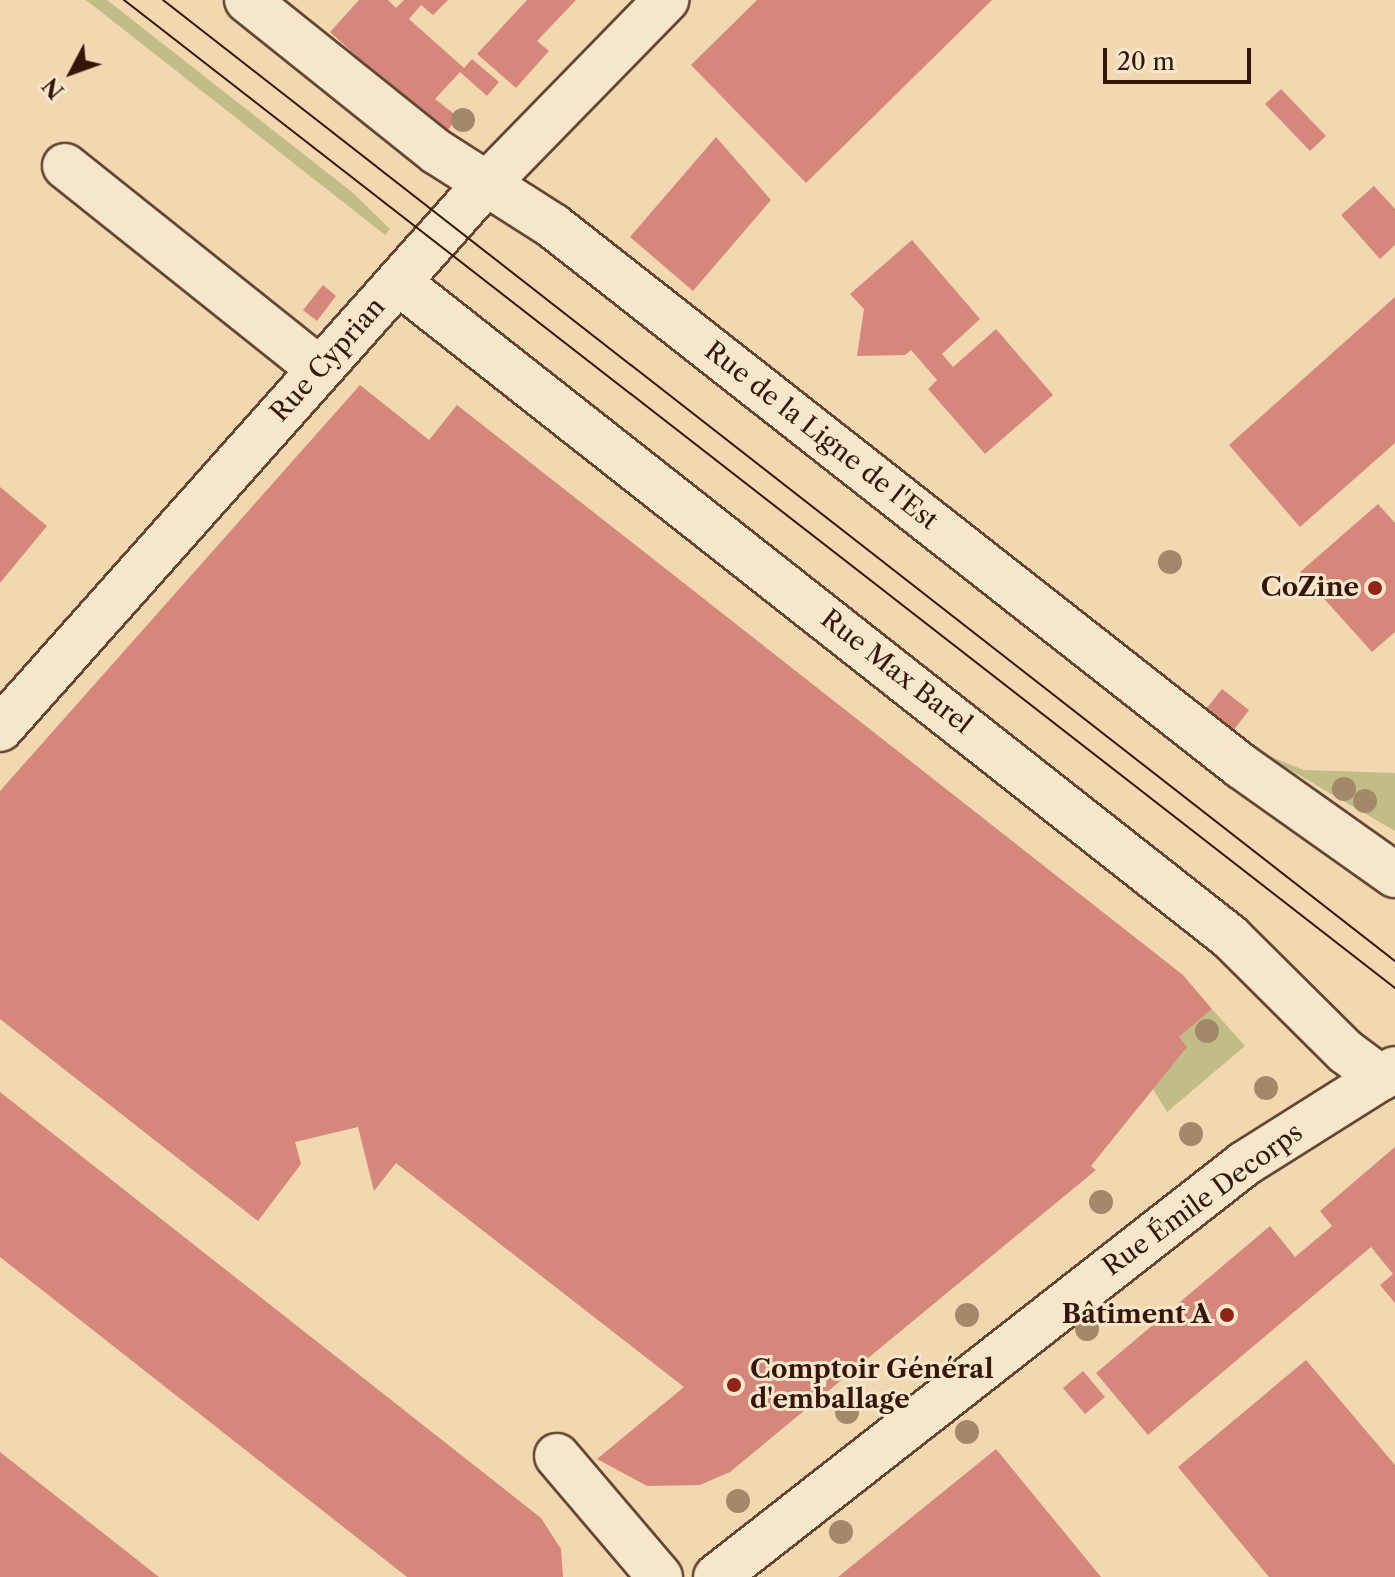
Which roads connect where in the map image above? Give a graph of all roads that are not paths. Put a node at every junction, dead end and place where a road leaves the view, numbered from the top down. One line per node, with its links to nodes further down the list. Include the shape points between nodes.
1 (247, 0): 4 (street, Rue de la Ligne de l'Est, via 437,152)
2 (666, 0): 4 (street, Rue Cyprian)
3 (65, 166): 6 (street)
4 (488, 182): 5 (street, Rue Cyprian); 8 (street, Rue de la Ligne de l'Est, via 553,226 1241,766)
5 (398, 282): 6 (street, Rue Cyprian); 9 (street, Rue Max Barel, via 1230,937 1346,1052)
6 (319, 369): 7 (street, Rue Cyprian)
7 (0, 729)
8 (1395, 875)
9 (1388, 1074): 12 (street, Rue Émile Decorps, via 1244,1164)
10 (557, 1456): 11 (street)
11 (642, 1571)
12 (716, 1577)

